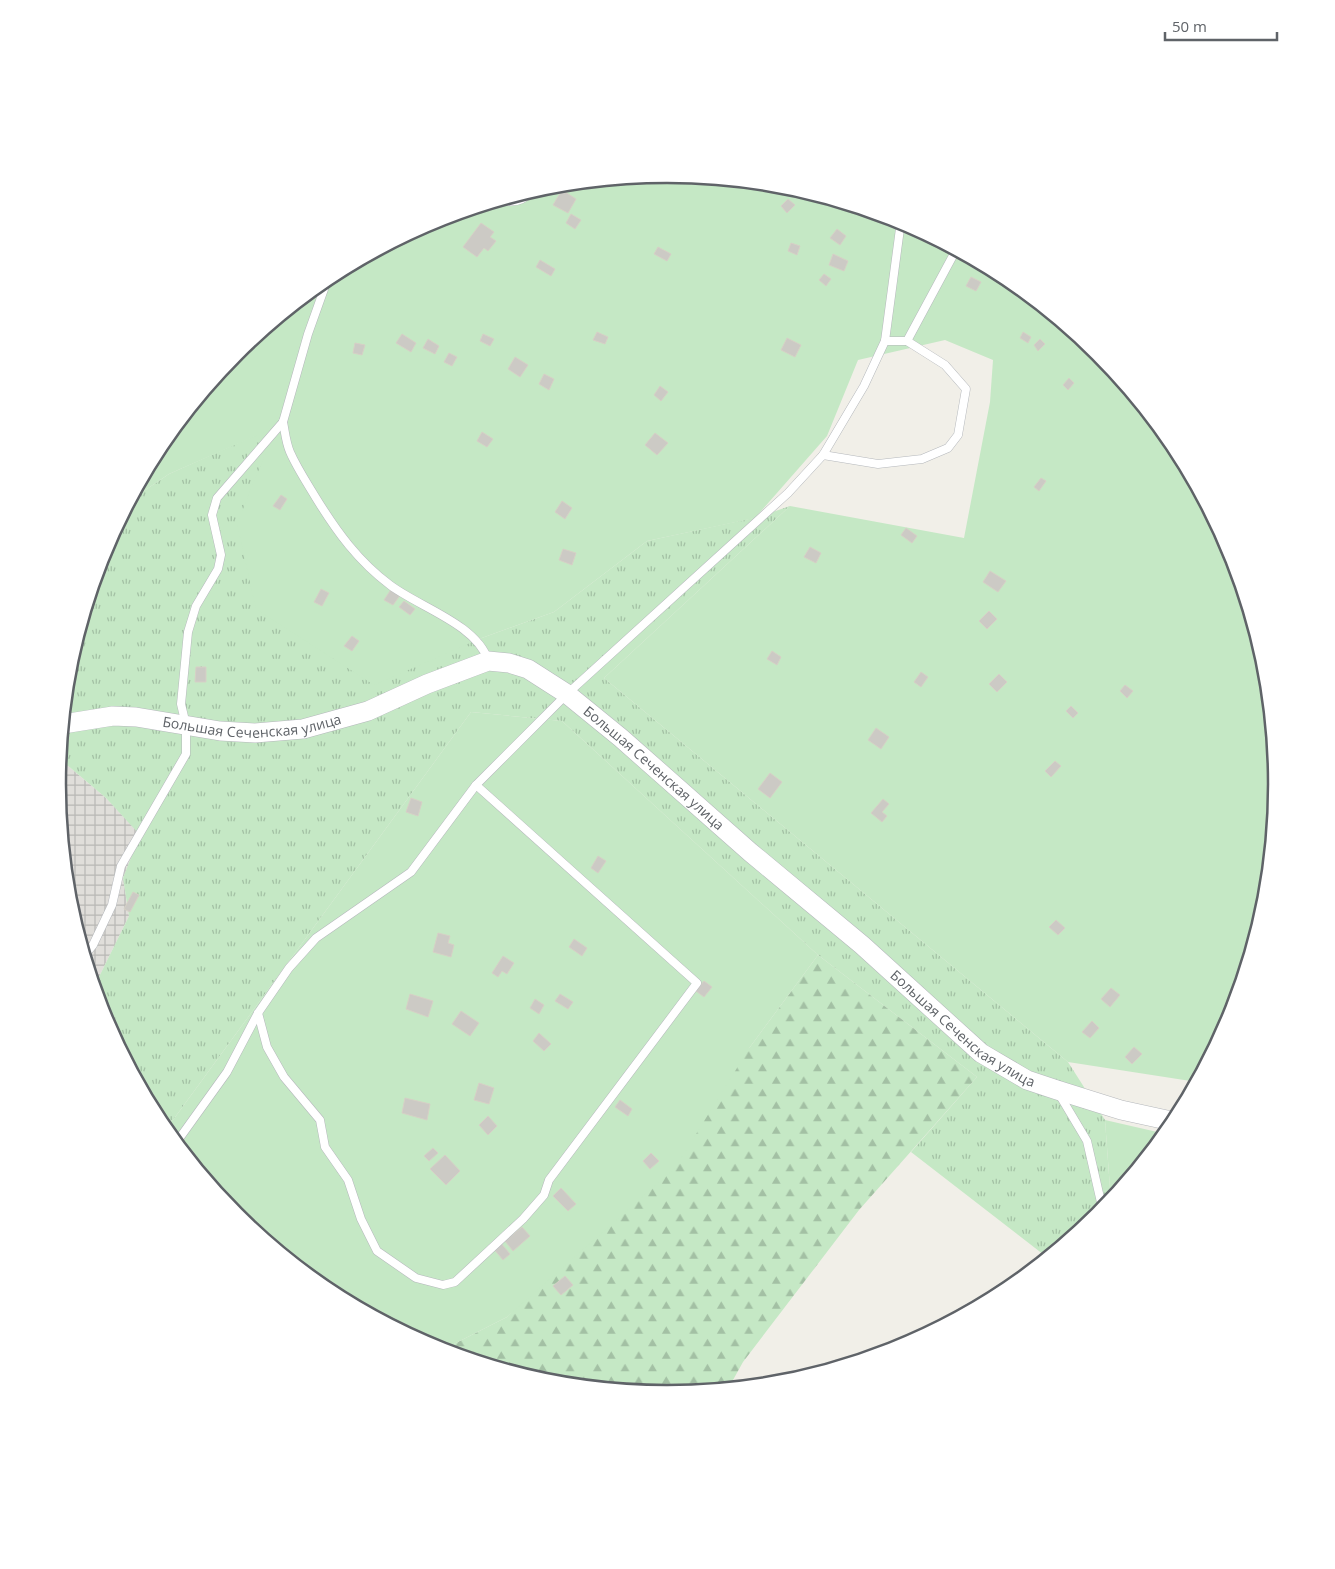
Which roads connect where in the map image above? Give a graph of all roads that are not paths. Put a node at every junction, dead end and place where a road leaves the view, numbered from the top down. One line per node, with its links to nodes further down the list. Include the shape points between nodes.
1 (900, 230): 4 (lane)
2 (953, 256): 5 (lane)
3 (323, 292): 6 (lane)
4 (885, 341): 5 (lane); 7 (lane, via 864,386)
5 (907, 341): 7 (lane, via 945,365 966,389 958,435 948,448 922,459 878,464)
6 (284, 422): 8 (lane, via 289,450 342,539 362,562 391,586 463,628 484,649); 11 (lane, via 217,498 212,515 221,555 218,569 196,606 188,632 181,704)
7 (823, 455): 9 (lane, via 788,493)
8 (488, 661): 9 (street, Большая Сеченская улица, via 528,669); 11 (street, Большая Сеченская улица, via 368,711 303,730 256,733)
9 (568, 694): 12 (lane); 15 (street, Большая Сеченская улица, via 862,945 981,1053 1027,1080)
10 (70, 723): 11 (street, Большая Сеченская улица, via 113,716)
11 (186, 725): 13 (lane, via 186,754 121,866 112,905)
12 (476, 786): 14 (lane, via 411,872 316,938 289,968); 14 (lane, via 696,982 549,1180 544,1195 523,1219 455,1282 443,1285 416,1278 377,1252 361,1219 348,1180 325,1147 320,1120 284,1077 267,1047)
13 (90, 949)
14 (258, 1013): 17 (lane, via 227,1072)
15 (1057, 1090): 16 (street, Большая Сеченская улица); 18 (lane, via 1087,1141)
16 (1166, 1120)
17 (180, 1137)
18 (1101, 1202)

